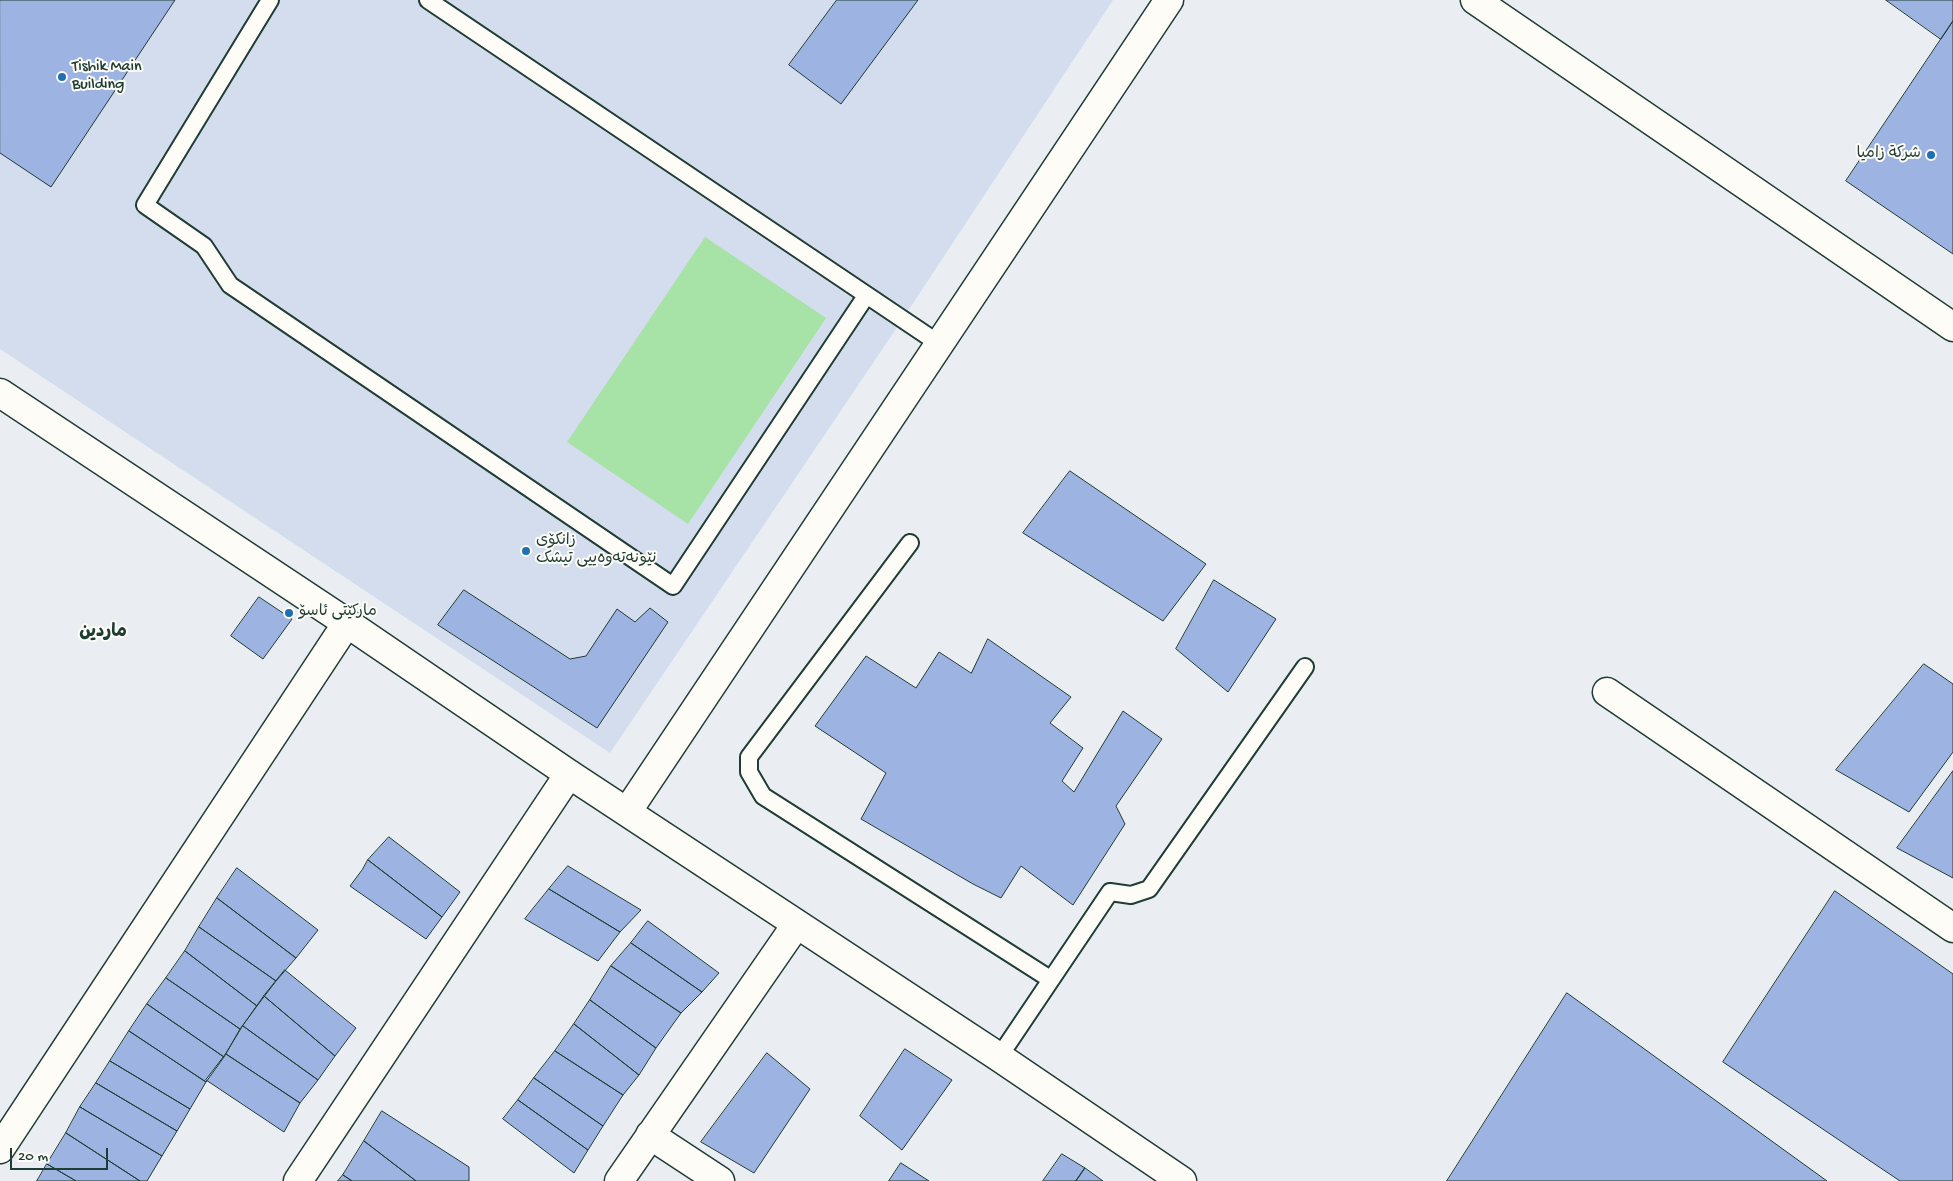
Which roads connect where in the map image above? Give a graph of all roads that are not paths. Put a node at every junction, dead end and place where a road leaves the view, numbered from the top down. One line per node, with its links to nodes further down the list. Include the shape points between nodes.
1 (270, 0): 5 (lane, via 145,205 204,246 230,285 672,586)
2 (428, 0): 5 (lane)
3 (1169, 0): 7 (street)
4 (1475, 0): 6 (street)
5 (866, 296): 7 (lane)
6 (1953, 327)
7 (938, 343): 14 (street)
8 (0, 393): 10 (street)
9 (910, 543): 17 (lane, via 749,757 749,772 763,796)
10 (347, 623): 13 (street); 20 (street)
11 (1305, 667): 17 (lane, via 1149,889 1131,895 1110,892)
12 (1607, 692): 16 (street)
13 (569, 774): 14 (street); 21 (street)
14 (627, 812): 15 (street)
15 (796, 924): 18 (street); 19 (street)
16 (1953, 928)
17 (1050, 979): 18 (lane)
18 (999, 1057): 24 (street)
19 (650, 1135): 22 (street); 23 (street)
20 (0, 1149)
21 (298, 1181)
22 (619, 1181)
23 (720, 1181)
24 (1182, 1181)

